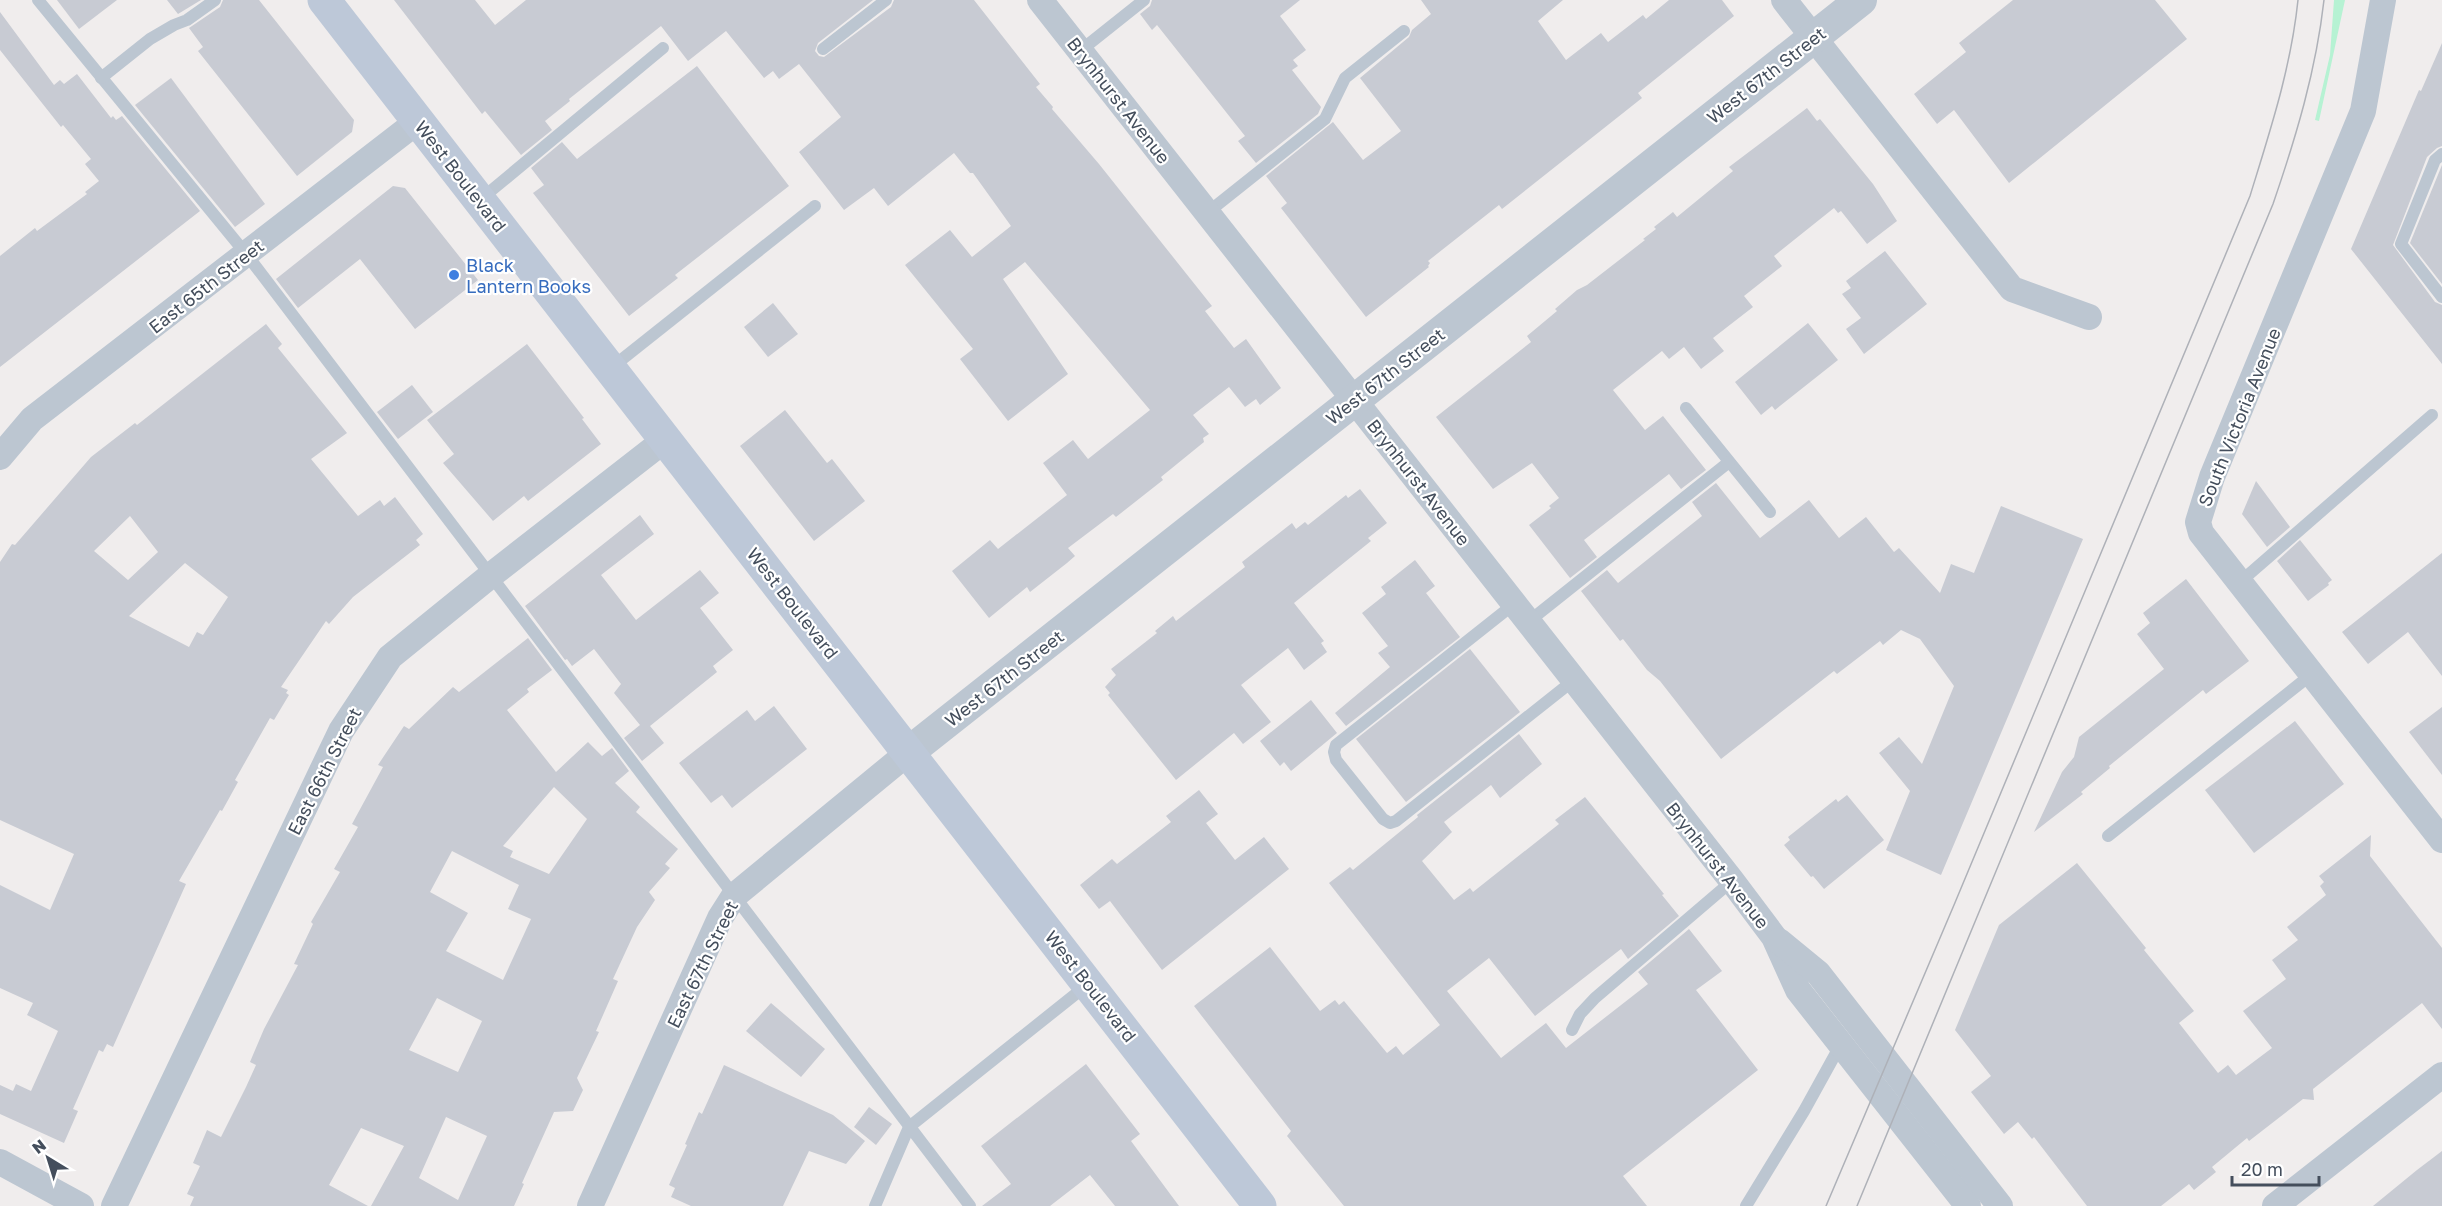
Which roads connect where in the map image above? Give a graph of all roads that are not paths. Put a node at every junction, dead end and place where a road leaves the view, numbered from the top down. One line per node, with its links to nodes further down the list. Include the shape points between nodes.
1 (38, 0): 15 (lane)
2 (215, 0): 15 (lane, via 150,39)
3 (324, 0): 16 (main road, West Boulevard)
4 (886, 0): 13 (lane)
5 (1040, 0): 14 (street, Brynhurst Avenue)
6 (1144, 0): 14 (lane)
7 (1784, 0): 11 (street)
8 (1861, 0): 11 (street, West 67th Street)
9 (2383, 0): 33 (street, South Victoria Avenue, via 2363,111 2212,477 2198,522 2201,533)
10 (1404, 31): 20 (lane, via 1345,78 1325,119)
11 (1813, 37): 23 (street, via 2012,289); 25 (street, West 67th Street)
12 (663, 48): 18 (lane)
13 (824, 50)
14 (1080, 51): 20 (street, Brynhurst Avenue)
15 (102, 78): 21 (lane)
16 (418, 121): 18 (main road, West Boulevard); 21 (street, East 65th Street)
17 (2442, 154): 22 (lane, via 2435,160 2402,244)
18 (480, 199): 24 (main road, West Boulevard)
19 (815, 206): 24 (lane)
20 (1207, 213): 25 (street, Brynhurst Avenue)
21 (247, 255): 29 (street, East 65th Street, via 32,419); 32 (lane)
22 (2442, 297)
23 (2089, 317)
24 (610, 369): 28 (main road, West Boulevard)
25 (1355, 401): 34 (street, Brynhurst Avenue); 37 (street, West 67th Street)
26 (1686, 408): 30 (lane)
27 (2432, 415): 33 (lane)
28 (666, 439): 32 (street, East 66th Street); 37 (main road, West Boulevard)
29 (0, 457)
30 (1729, 462): 31 (lane); 34 (lane)
31 (1770, 512)
32 (490, 576): 41 (lane); 50 (street, East 66th Street, via 390,657 341,731)
33 (2240, 582): 35 (street, South Victoria Avenue)
34 (1521, 613): 36 (street, Brynhurst Avenue); 36 (lane, via 1336,745 1336,760 1390,823)
35 (2312, 674): 38 (street, South Victoria Avenue); 39 (lane)
36 (1574, 680): 40 (street, Brynhurst Avenue)
37 (909, 752): 41 (street, East 67th Street); 43 (main road, West Boulevard)
38 (2438, 828)
39 (2108, 836)
40 (1732, 881): 42 (street, Brynhurst Avenue); 44 (lane, via 1595,998)
41 (734, 896): 47 (lane); 51 (street, East 67th Street, via 720,918)
42 (1774, 937): 45 (street, Brynhurst Avenue, via 1798,990); 57 (street, Brynhurst Avenue, via 1818,973)
43 (1089, 983): 47 (lane); 54 (main road, West Boulevard)
44 (1572, 1030)
45 (1841, 1044): 55 (lane); 56 (street, Brynhurst Avenue)
46 (2442, 1075): 58 (street)
47 (909, 1127): 52 (lane); 53 (lane)
48 (0, 1162): 49 (street)
49 (81, 1206)
50 (114, 1206)
51 (590, 1206)
52 (875, 1206)
53 (970, 1206)
54 (1260, 1206)
55 (1746, 1206)
56 (1968, 1206)
57 (2000, 1206)
58 (2275, 1206)

